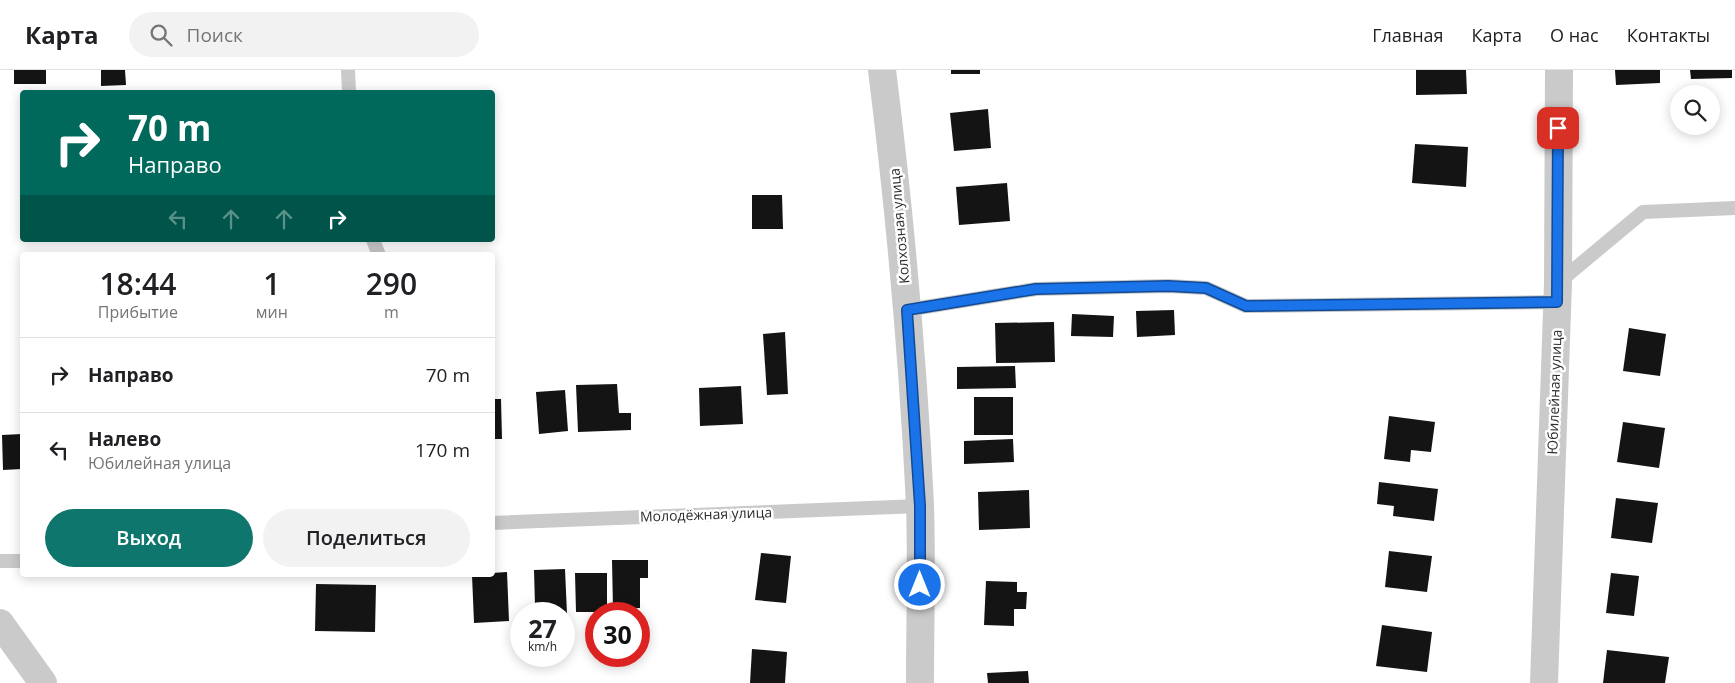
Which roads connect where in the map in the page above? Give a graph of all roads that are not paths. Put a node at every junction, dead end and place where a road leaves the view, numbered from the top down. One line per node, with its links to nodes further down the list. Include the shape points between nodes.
1 (348, 70): 4 (lane)
2 (882, 70): 7 (street, Колхозная улица)
3 (1559, 70): 6 (street, Юбилейная улица)
4 (349, 90)
5 (1735, 208): 6 (lane, via 1643,212)
6 (1558, 292): 7 (lane, via 1246,306 1206,288 1036,289); 15 (street, Юбилейная улица)
7 (907, 310): 8 (street, Колхозная улица)
8 (920, 506): 9 (lane, Молодёжная улица); 14 (street, Колхозная улица)
9 (495, 523)
10 (0, 561): 11 (lane)
11 (20, 561)
12 (0, 623): 13 (street)
13 (43, 683)
14 (920, 683)
15 (1544, 683)

